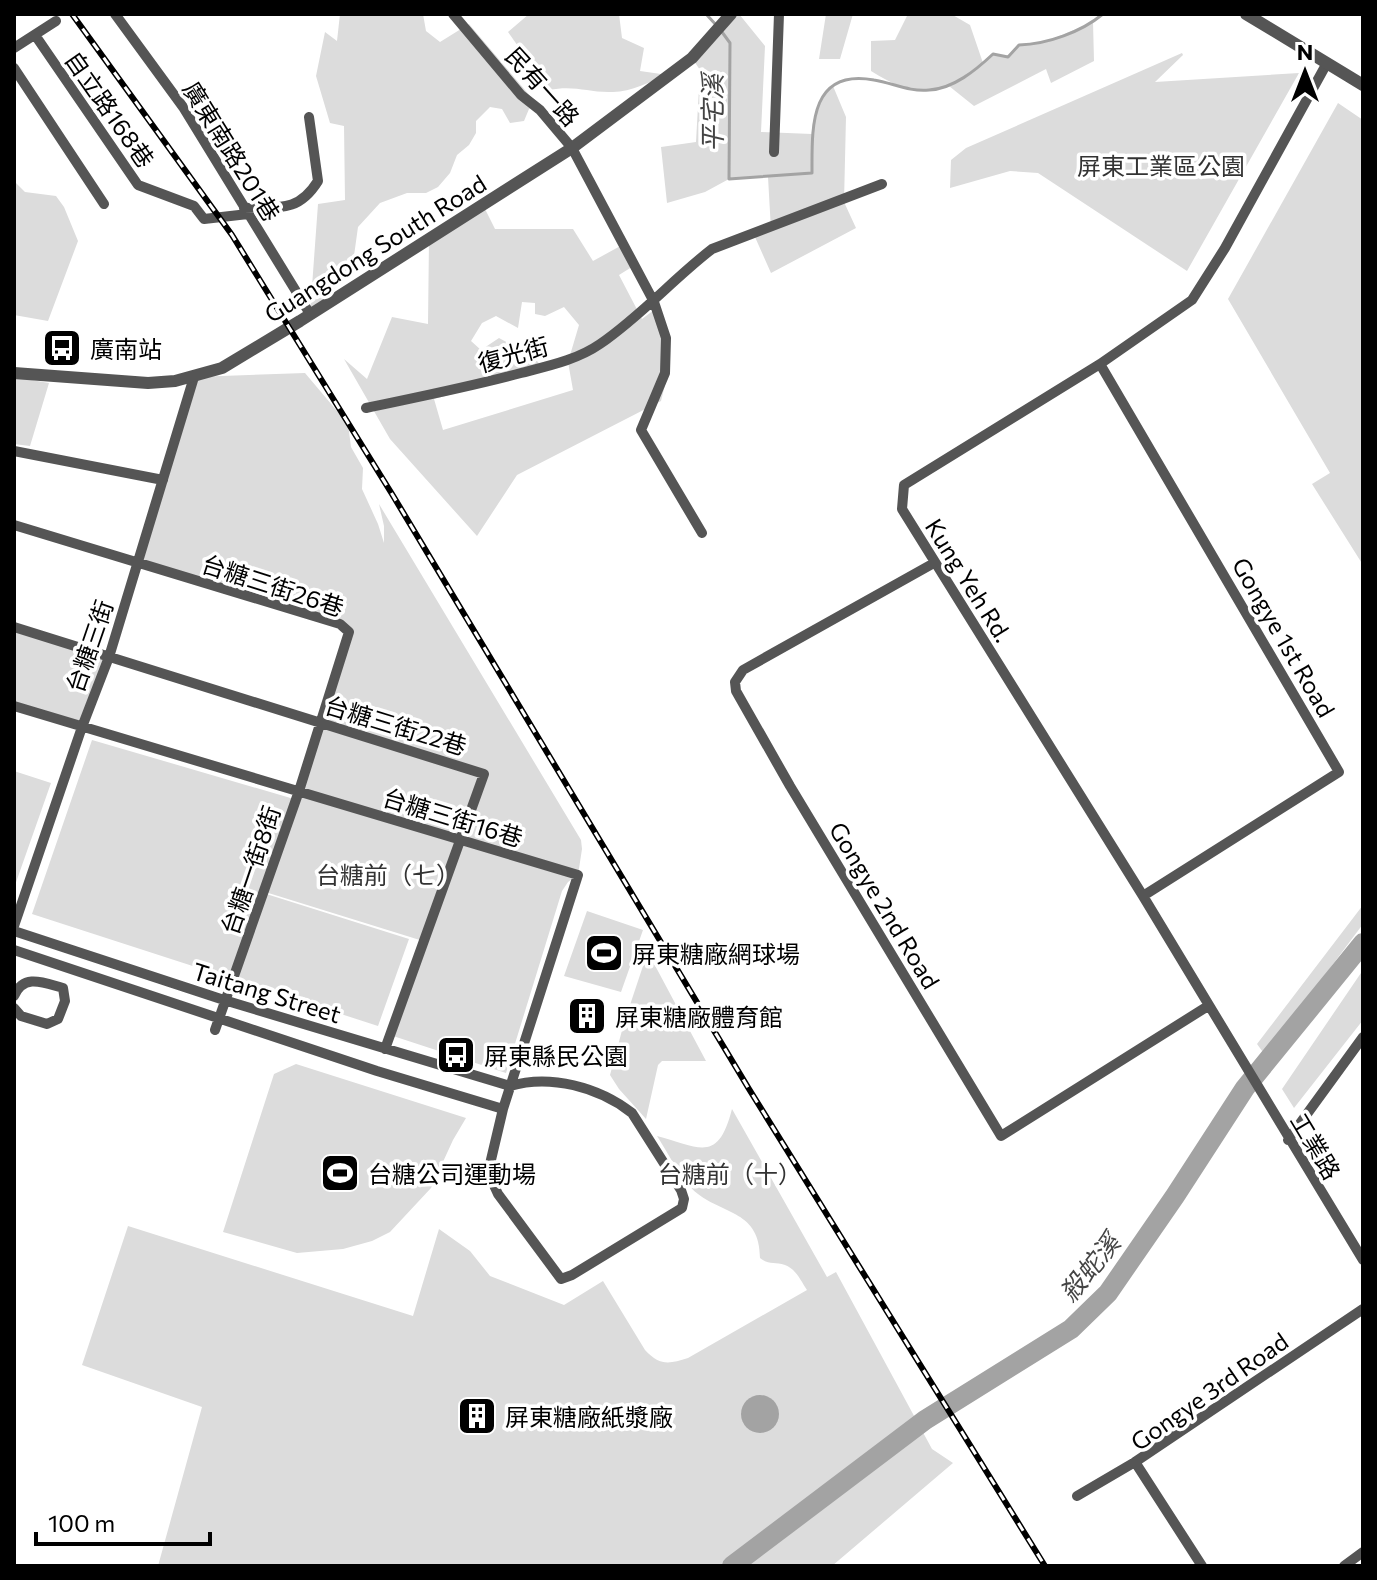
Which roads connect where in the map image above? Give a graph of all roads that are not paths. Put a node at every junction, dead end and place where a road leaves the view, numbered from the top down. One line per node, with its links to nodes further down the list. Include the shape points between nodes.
1 (115, 14): 17 (street, 廣東南路201巷, via 183,107)
2 (453, 14): 13 (street, 民有一路)
3 (731, 14): 13 (street, Guangdong South Road, via 672,75)
4 (779, 14): 14 (street)
5 (1246, 14): 9 (street)
6 (56, 21): 7 (street)
7 (35, 35): 8 (street); 17 (street, 自立路168巷, via 138,185 194,206 204,219)
8 (14, 48)
9 (1327, 63): 11 (street); 20 (street, Kung Yeh Rd., via 1192,300)
10 (14, 68): 16 (street)
11 (1363, 85)
12 (309, 117): 17 (street, via 318,181 311,193 291,207)
13 (572, 148): 18 (street); 19 (street, Guangdong South Road)
14 (774, 152)
15 (882, 184): 18 (street, 復光街, via 712,249)
16 (104, 204)
17 (246, 211): 19 (street, 廣東南路201巷)
18 (654, 302): 23 (street, 復光街, via 599,345 564,362); 27 (street, via 666,338 665,373 641,430)
19 (310, 314): 22 (street, Guangdong South Road, via 237,360)
20 (1100, 364): 29 (street, Kung Yeh Rd., via 904,485 902,509); 37 (street, Gongye 1st Road, via 1339,772)
21 (14, 373): 22 (street, Guangdong South Road, via 148,383)
22 (194, 377): 25 (street, 台糖三街)
23 (366, 408)
24 (14, 451): 25 (street)
25 (163, 480): 28 (street, 台糖三街)
26 (14, 525): 28 (street)
27 (702, 533)
28 (139, 563): 31 (street, 台糖三街); 33 (street, 台糖三街26巷, via 340,624 349,632)
29 (934, 563): 37 (street, Kung Yeh Rd.); 42 (street, Gongye 2nd Road, via 743,670 736,691 1001,1136)
30 (14, 627): 31 (street, 台糖三街22巷)
31 (109, 657): 33 (street, 台糖三街22巷); 34 (street, 台糖三街)
32 (14, 706): 34 (street, 台糖三街16巷)
33 (321, 722): 35 (street, 台糖一街8街); 36 (street, 台糖三街22巷, via 484,774)
34 (82, 727): 35 (street, 台糖三街16巷); 38 (street, 台糖三街)
35 (299, 791): 36 (street, 台糖三街16巷); 41 (street, 台糖一街8街)
36 (460, 840): 46 (street, 台糖三街22巷); 48 (street, 台糖三街16巷, via 578,875)
37 (1143, 896): 42 (street, Kung Yeh Rd.)
38 (14, 928): 41 (street, Taitang Street)
39 (14, 950): 44 (street, Taitang Street)
40 (15, 992): 43 (street, via 33,980 63,988 65,1001 58,1019 47,1024 21,1016)
41 (224, 1000): 44 (street, 台糖一街8街); 46 (street, Taitang Street)
42 (1208, 1006): 47 (street, Kung Yeh Rd.)
43 (14, 1008)
44 (216, 1024): 49 (street, Taitang Street)
45 (1363, 1037): 50 (street)
46 (385, 1049): 48 (street, Taitang Street)
47 (1237, 1053): 50 (street, 工業路)
48 (510, 1086): 49 (street, 台糖三街16巷); 49 (street, via 546,1081 595,1092 620,1104 632,1113 681,1190 682,1208 561,1279 492,1181 490,1164)
49 (503, 1109)
50 (1288, 1140): 51 (street, 工業路)
51 (1363, 1260)
52 (1363, 1309): 53 (street, Gongye 3rd Road)
53 (1135, 1462): 54 (street); 56 (street, Gongye 3rd Road)
54 (1077, 1496)
55 (1363, 1552): 57 (street)
56 (1202, 1566)
57 (1344, 1566)

